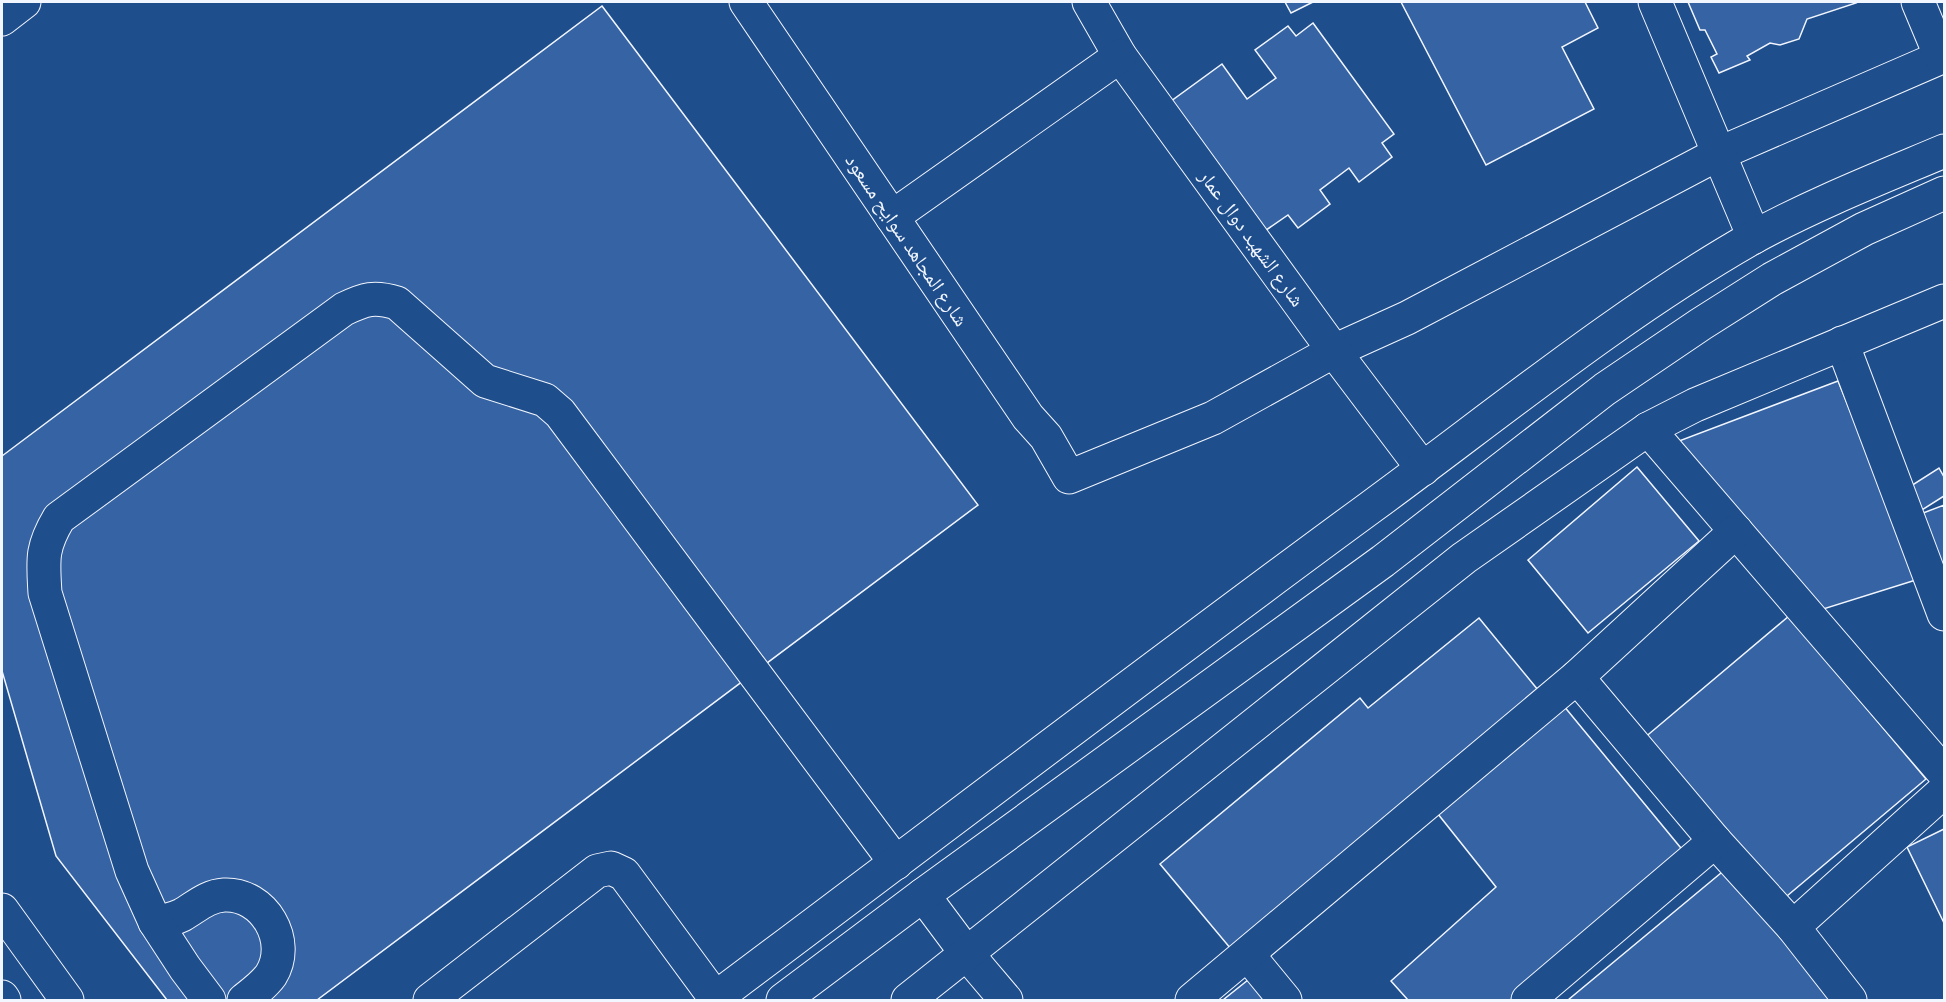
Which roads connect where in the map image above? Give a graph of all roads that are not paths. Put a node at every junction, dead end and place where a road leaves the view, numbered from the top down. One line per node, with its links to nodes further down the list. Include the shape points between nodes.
1 (24, 2): 6 (street)
2 (746, 2): 12 (street, شارع المجاهد سوايح مسعود)
3 (1089, 2): 7 (street, شارع الشهيد دوال عمار)
4 (1655, 2): 10 (street)
5 (1918, 2): 8 (street)
6 (2, 19)
7 (1120, 56): 12 (street); 16 (street, شارع الشهيد دوال عمار)
8 (1943, 56): 10 (street)
9 (1944, 151): 13 (street, via 1848,191)
10 (1718, 154): 13 (street); 16 (street, via 1407,318)
11 (1944, 193): 26 (street, via 1864,229 1772,279 1605,389 1392,554)
12 (892, 218): 16 (street, شارع المجاهد سوايح مسعود, via 1028,417 1046,437 1069,477 1213,418)
13 (1754, 237): 18 (street, via 1575,356)
14 (1944, 301): 15 (street)
15 (1842, 343): 17 (street); 20 (street)
16 (1334, 351): 18 (street, شارع الشهيد دوال عمار)
17 (1648, 429): 19 (street); 30 (street, via 1464,558)
18 (1423, 469): 25 (street)
19 (1736, 531): 21 (street); 22 (street)
20 (1944, 614)
21 (1577, 677): 24 (street); 31 (street)
22 (1944, 773)
23 (1944, 791): 29 (street)
24 (1715, 841): 29 (street); 42 (street)
25 (896, 863): 28 (street, via 560,413 545,400 485,381 397,303 380,298 363,300 344,309 59,518 48,537 43,558 45,592 132,871); 36 (street)
26 (923, 895): 30 (street); 37 (street)
27 (2, 910): 32 (street)
28 (155, 922): 33 (street); 34 (street, via 175,918 206,899 224,895 243,898 259,907 278,938 278,957 271,974)
29 (1793, 927): 43 (street)
30 (967, 954): 38 (street); 39 (street)
31 (1248, 955): 40 (street); 41 (street)
32 (68, 1000)
33 (209, 1000)
34 (244, 1000)
35 (430, 1000): 36 (street, via 597,871 611,868 624,874)
36 (715, 1000)
37 (783, 1000)
38 (908, 1000)
39 (1006, 1000)
40 (1192, 1000)
41 (1285, 1000)
42 (1528, 1000)
43 (1850, 1000)

